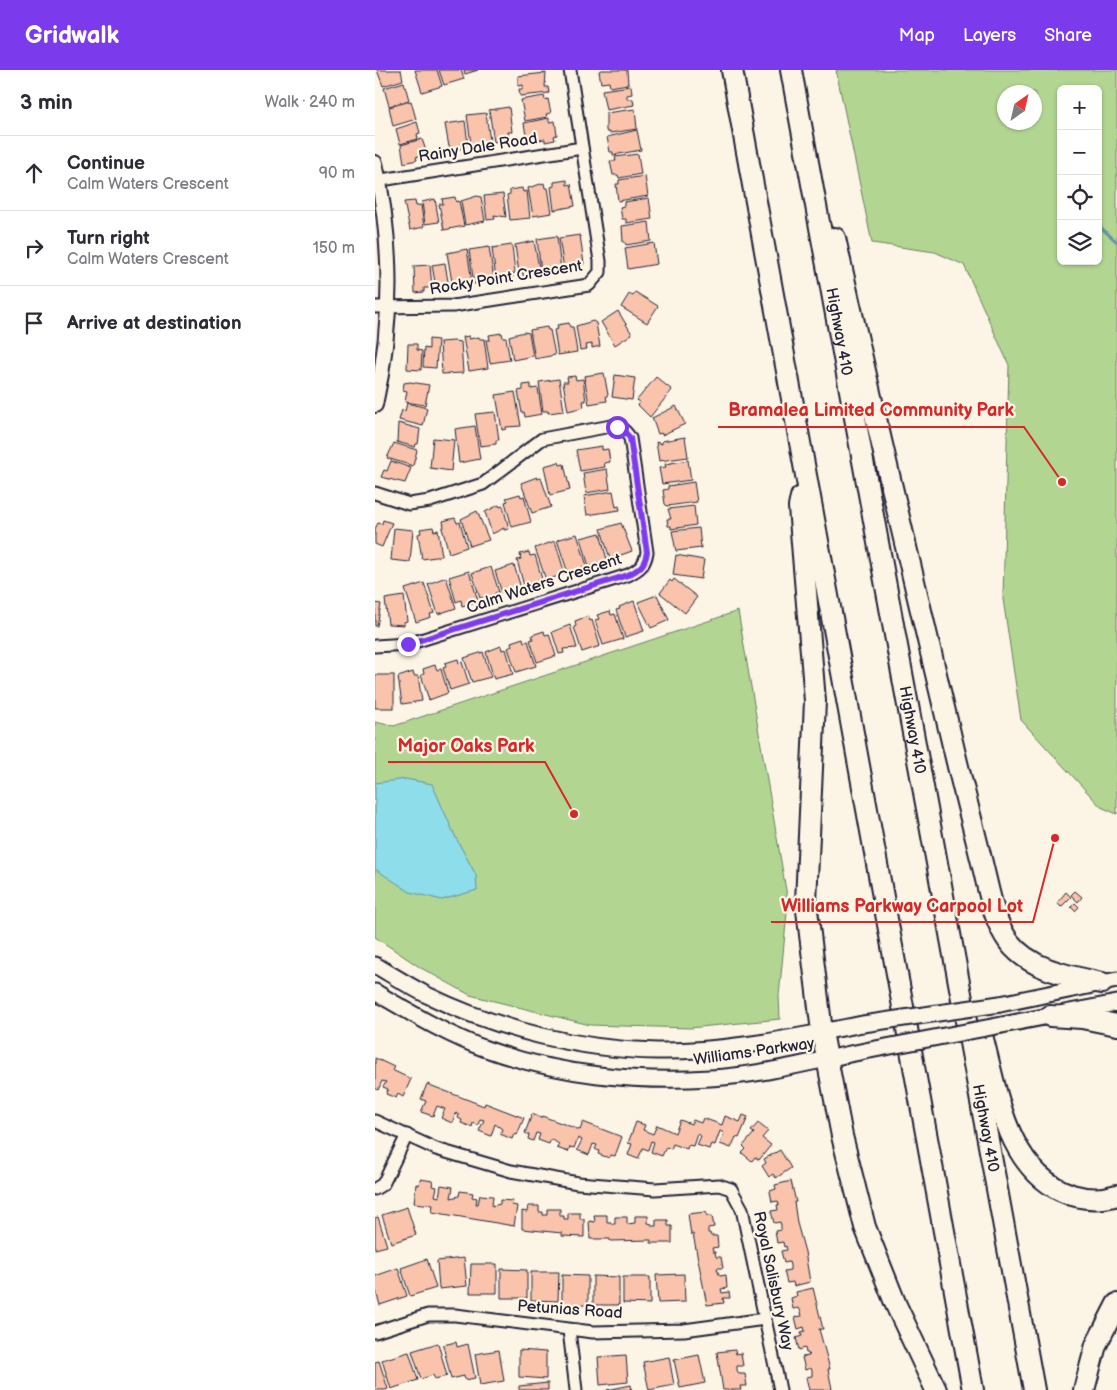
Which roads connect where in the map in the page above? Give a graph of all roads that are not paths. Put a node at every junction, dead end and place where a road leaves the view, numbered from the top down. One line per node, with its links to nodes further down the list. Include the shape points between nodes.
1 (570, 70): 4 (street, Rocky Point Crescent)
2 (732, 70): 10 (highway)
3 (791, 70): 5 (highway, Highway 410)
4 (583, 148): 7 (street, Rainy Dale Road); 8 (street, Rocky Point Crescent, via 601,261 600,272 589,285 453,306)
5 (807, 162): 14 (highway, Highway 410); 15 (highway, via 825,193 883,454 996,914 1007,940 1030,962 1071,976)
6 (375, 163): 7 (street)
7 (377, 180): 8 (street, via 387,244)
8 (381, 307): 9 (street, via 382,370)
9 (375, 405)
10 (805, 465): 20 (highway, via 799,506 815,701 806,902); 33 (highway)
11 (375, 494): 12 (street, Calm Waters Crescent, via 409,504 429,501 483,484 542,439 617,427 630,438 647,552 646,562 628,575 408,644)
12 (375, 646)
13 (375, 965): 20 (main road, Williams Parkway, via 427,995 489,1021 554,1038 611,1048 657,1051 711,1049)
14 (959, 975): 25 (highway, via 971,996 1002,1107 1015,1144 1024,1158 1046,1182 1067,1193 1088,1198); 34 (highway, Highway 410)
15 (1110, 982): 20 (main road, Williams Parkway, bridge, via 1000,1004)
16 (375, 992): 21 (main road, Williams Parkway, via 422,1020 486,1049 608,1076 652,1080 711,1078)
17 (1117, 1003): 18 (main road, Williams Parkway)
18 (1050, 1016): 19 (highway); 21 (main road, Williams Parkway, bridge)
19 (1117, 1025)
20 (823, 1032): 21 (highway)
21 (827, 1059): 32 (highway, via 865,1227)
22 (375, 1121): 23 (street, Royal Salisbury Way)
23 (407, 1135): 24 (street, via 383,1184); 27 (street, Royal Salisbury Way, via 463,1157 578,1183 655,1189 719,1185 731,1189 742,1209)
24 (375, 1189)
25 (1117, 1195)
26 (1117, 1304): 35 (highway, via 1096,1345)
27 (765, 1319): 28 (street, Petunias Road, via 684,1330); 31 (street, Royal Salisbury Way)
28 (569, 1330): 29 (street, Petunias Road, via 455,1315 428,1315); 30 (street)
29 (375, 1332)
30 (576, 1390)
31 (780, 1390)
32 (936, 1390)
33 (973, 1390)
34 (1034, 1390)
35 (1084, 1390)

